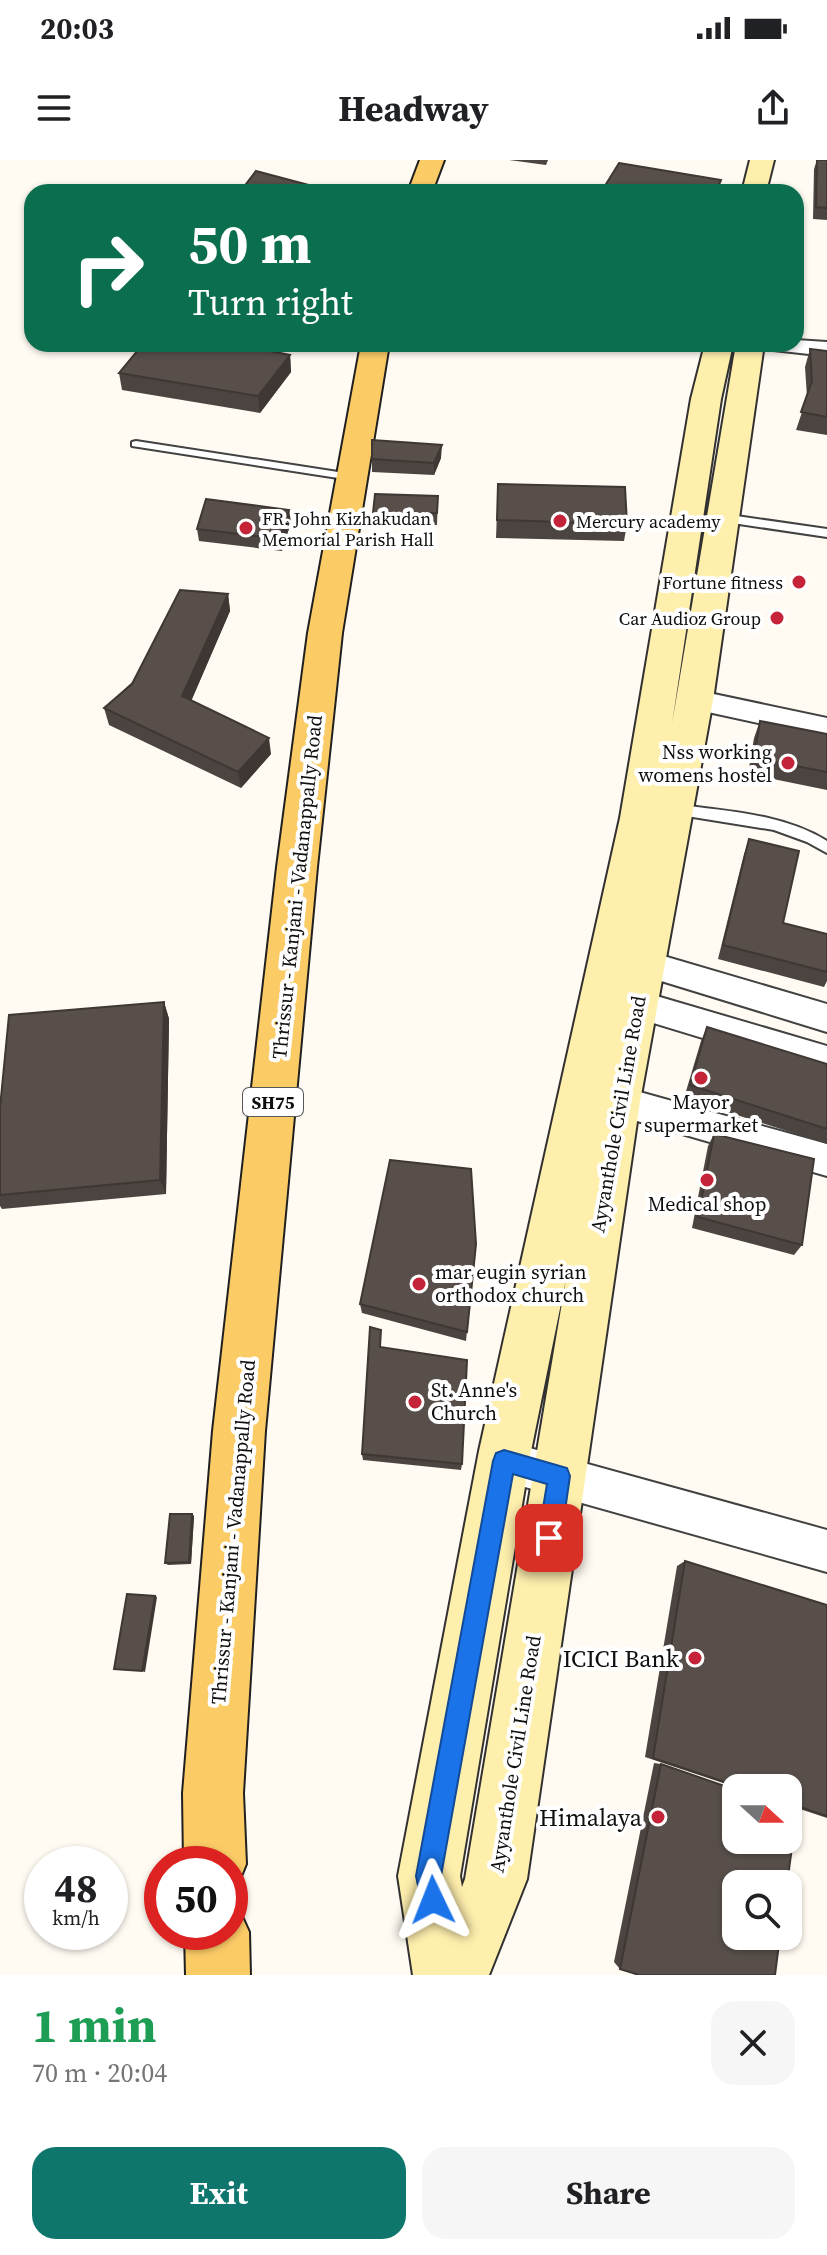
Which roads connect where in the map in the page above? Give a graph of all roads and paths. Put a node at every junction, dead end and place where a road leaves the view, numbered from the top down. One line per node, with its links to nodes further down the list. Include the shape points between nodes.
1 (432, 160): 4 (main road)
2 (762, 160): 5 (main road)
3 (781, 160): 6 (main road)
4 (423, 184)
5 (756, 184)
6 (777, 184)
7 (804, 347): 8 (street)
8 (827, 349)
9 (374, 352): 13 (main road, Thrissur - Kanjani - Vadanappally Road / SH75)
10 (717, 352): 25 (main road, via 639,818)
11 (749, 352): 14 (main road, Ayyanthole Civil Line Road)
12 (136, 444): 13 (lane)
13 (351, 477): 28 (main road, Thrissur - Kanjani - Vadanappally Road / SH75, via 325,633 301,836 239,1431 213,1793)
14 (723, 518): 15 (lane); 16 (main road, Ayyanthole Civil Line Road)
15 (827, 533)
16 (695, 700): 17 (street); 18 (main road, Ayyanthole Civil Line Road)
17 (827, 728)
18 (673, 809): 19 (lane, via 790,829); 20 (main road, Ayyanthole Civil Line Road)
19 (827, 848)
20 (640, 983): 21 (street); 22 (street); 23 (main road, Ayyanthole Civil Line Road)
21 (827, 1018)
22 (827, 1061)
23 (618, 1101): 24 (street); 26 (main road, Ayyanthole Civil Line Road)
24 (827, 1160)
25 (504, 1461): 26 (street); 31 (main road, via 429,1876)
26 (559, 1476): 27 (street); 32 (main road, Ayyanthole Civil Line Road, via 496,1879)
27 (827, 1551)
28 (214, 1846)
29 (217, 1950): 30 (main road)
30 (218, 1975)
31 (445, 1975)
32 (457, 1975)

